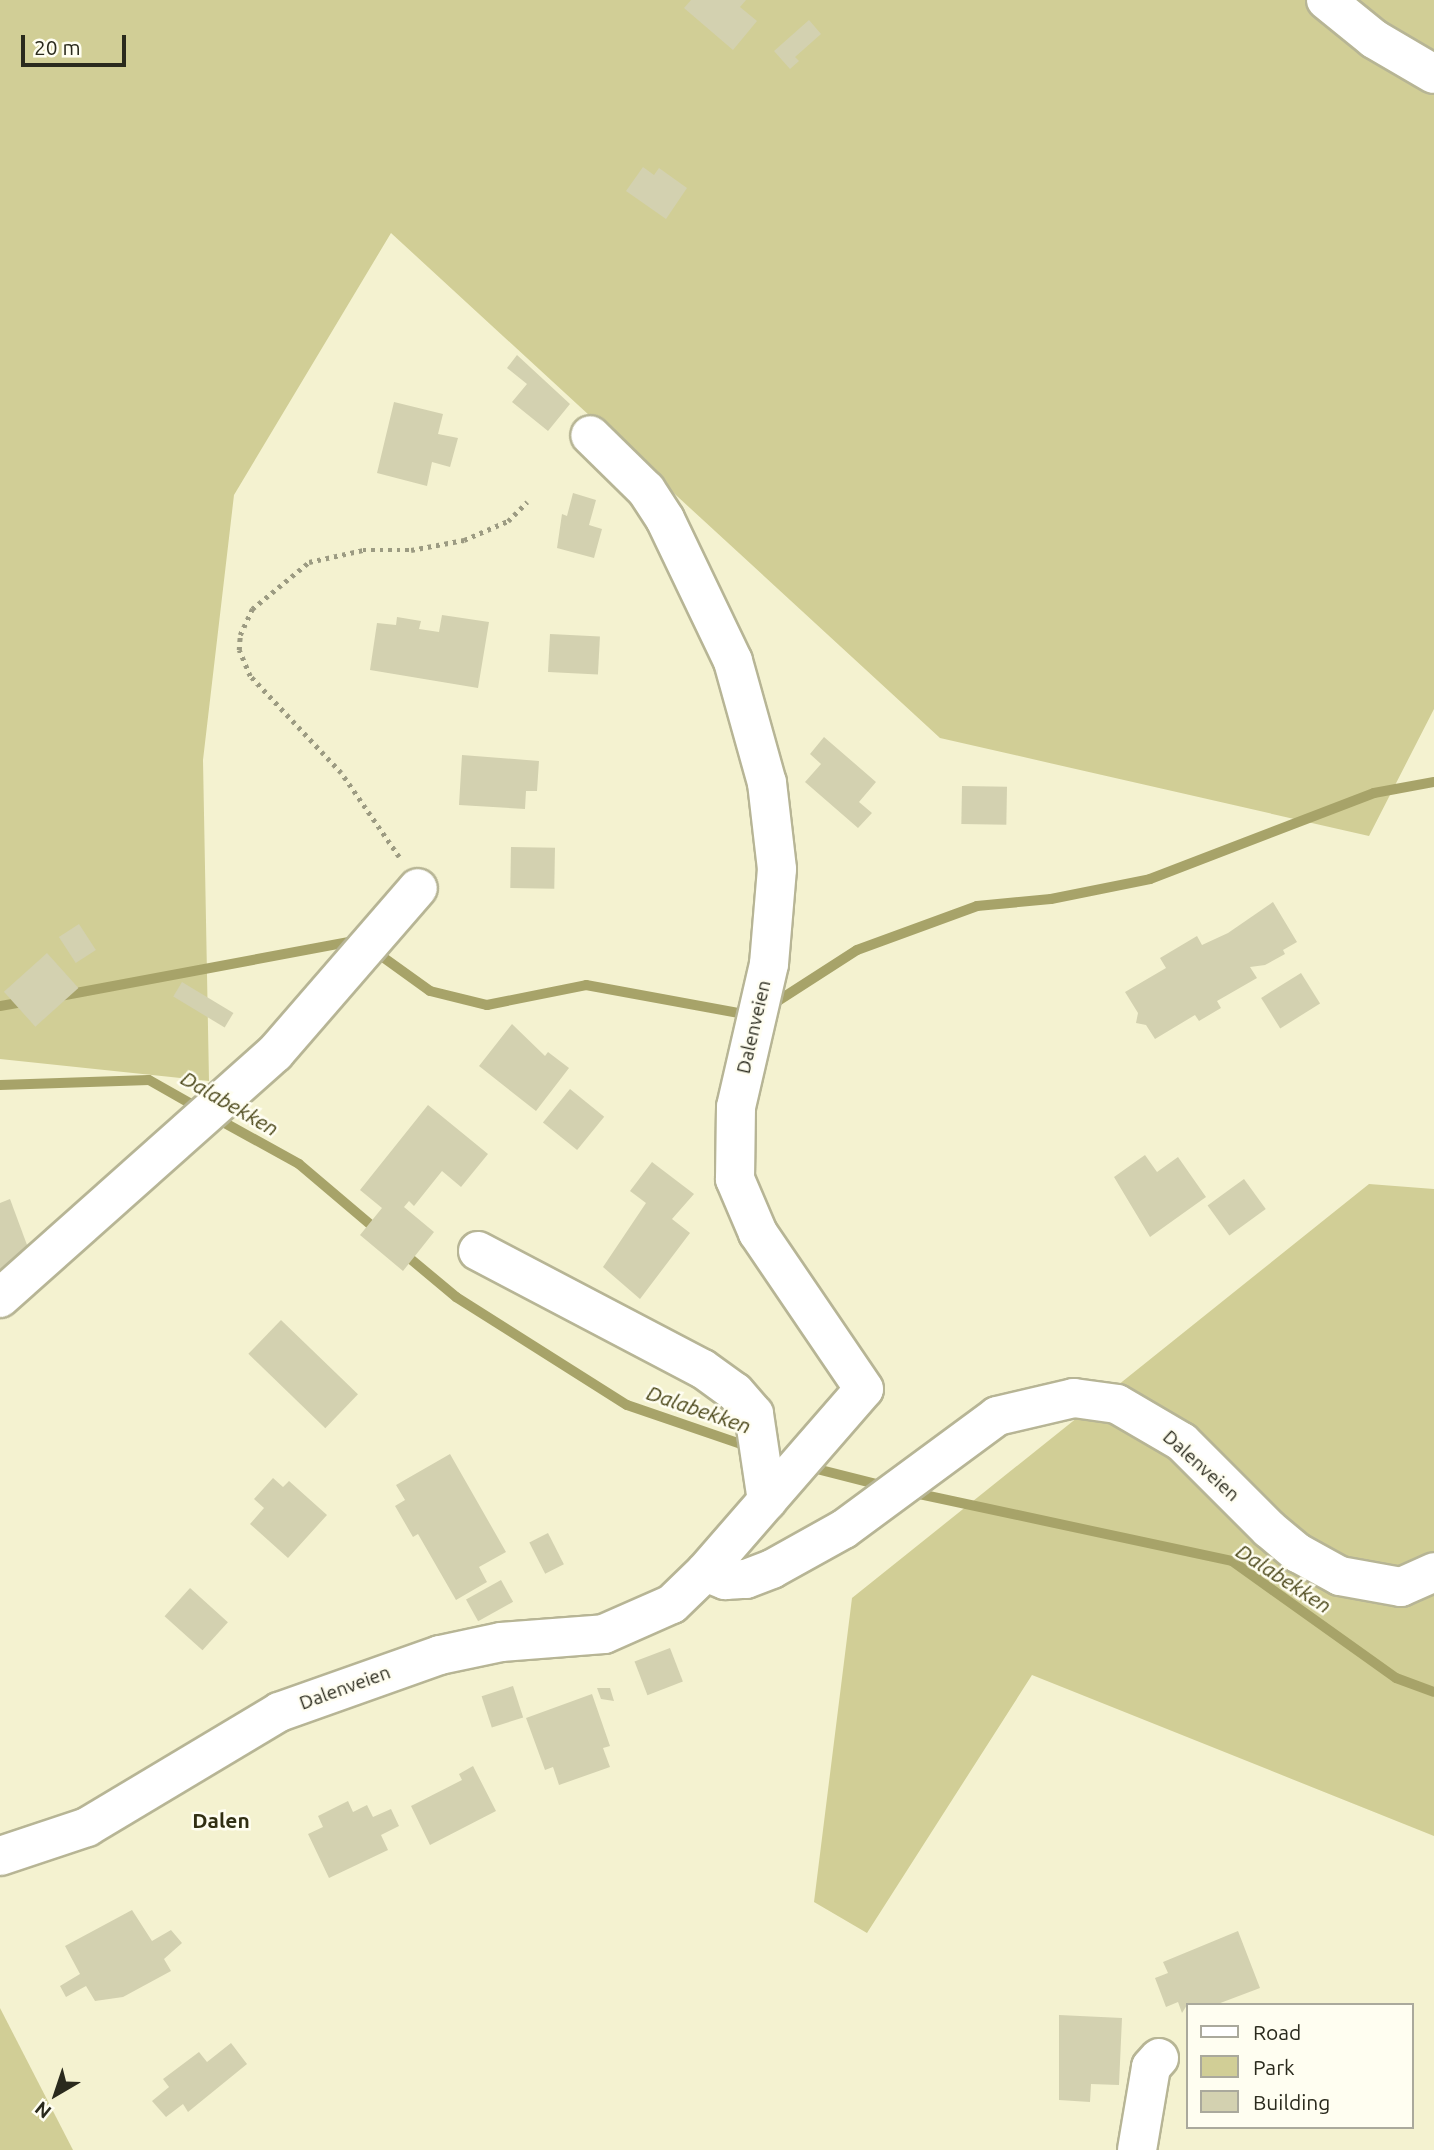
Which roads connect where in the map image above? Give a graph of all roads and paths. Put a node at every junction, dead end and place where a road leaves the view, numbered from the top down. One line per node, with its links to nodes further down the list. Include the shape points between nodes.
1 (1326, 0): 2 (street, via 1374,39)
2 (1434, 74)
3 (590, 435): 8 (street, Dalenveien, via 659,509 733,661 775,829 771,939 736,1107 735,1179 758,1233 864,1389)
4 (527, 502): 5 (path, via 508,521 464,540 411,550 363,550 309,562 252,609 240,635 239,650 250,676 341,773)
5 (418, 887): 7 (street, via 275,1053)
6 (478, 1251): 8 (street, via 703,1369 735,1392 754,1415)
7 (0, 1298)
8 (767, 1501): 9 (street, Dalenveien)
9 (705, 1572): 10 (street, Dalenveien, via 724,1580 746,1579 772,1569 844,1529 997,1416 1073,1398 1117,1404 1182,1443 1269,1529 1298,1553 1340,1576 1401,1587); 11 (street, Dalenveien, via 672,1604 621,1628 440,1655 279,1712 87,1827)
10 (1434, 1572)
11 (0, 1856)
12 (1159, 2057): 13 (street, via 1151,2067)
13 (1138, 2150)

